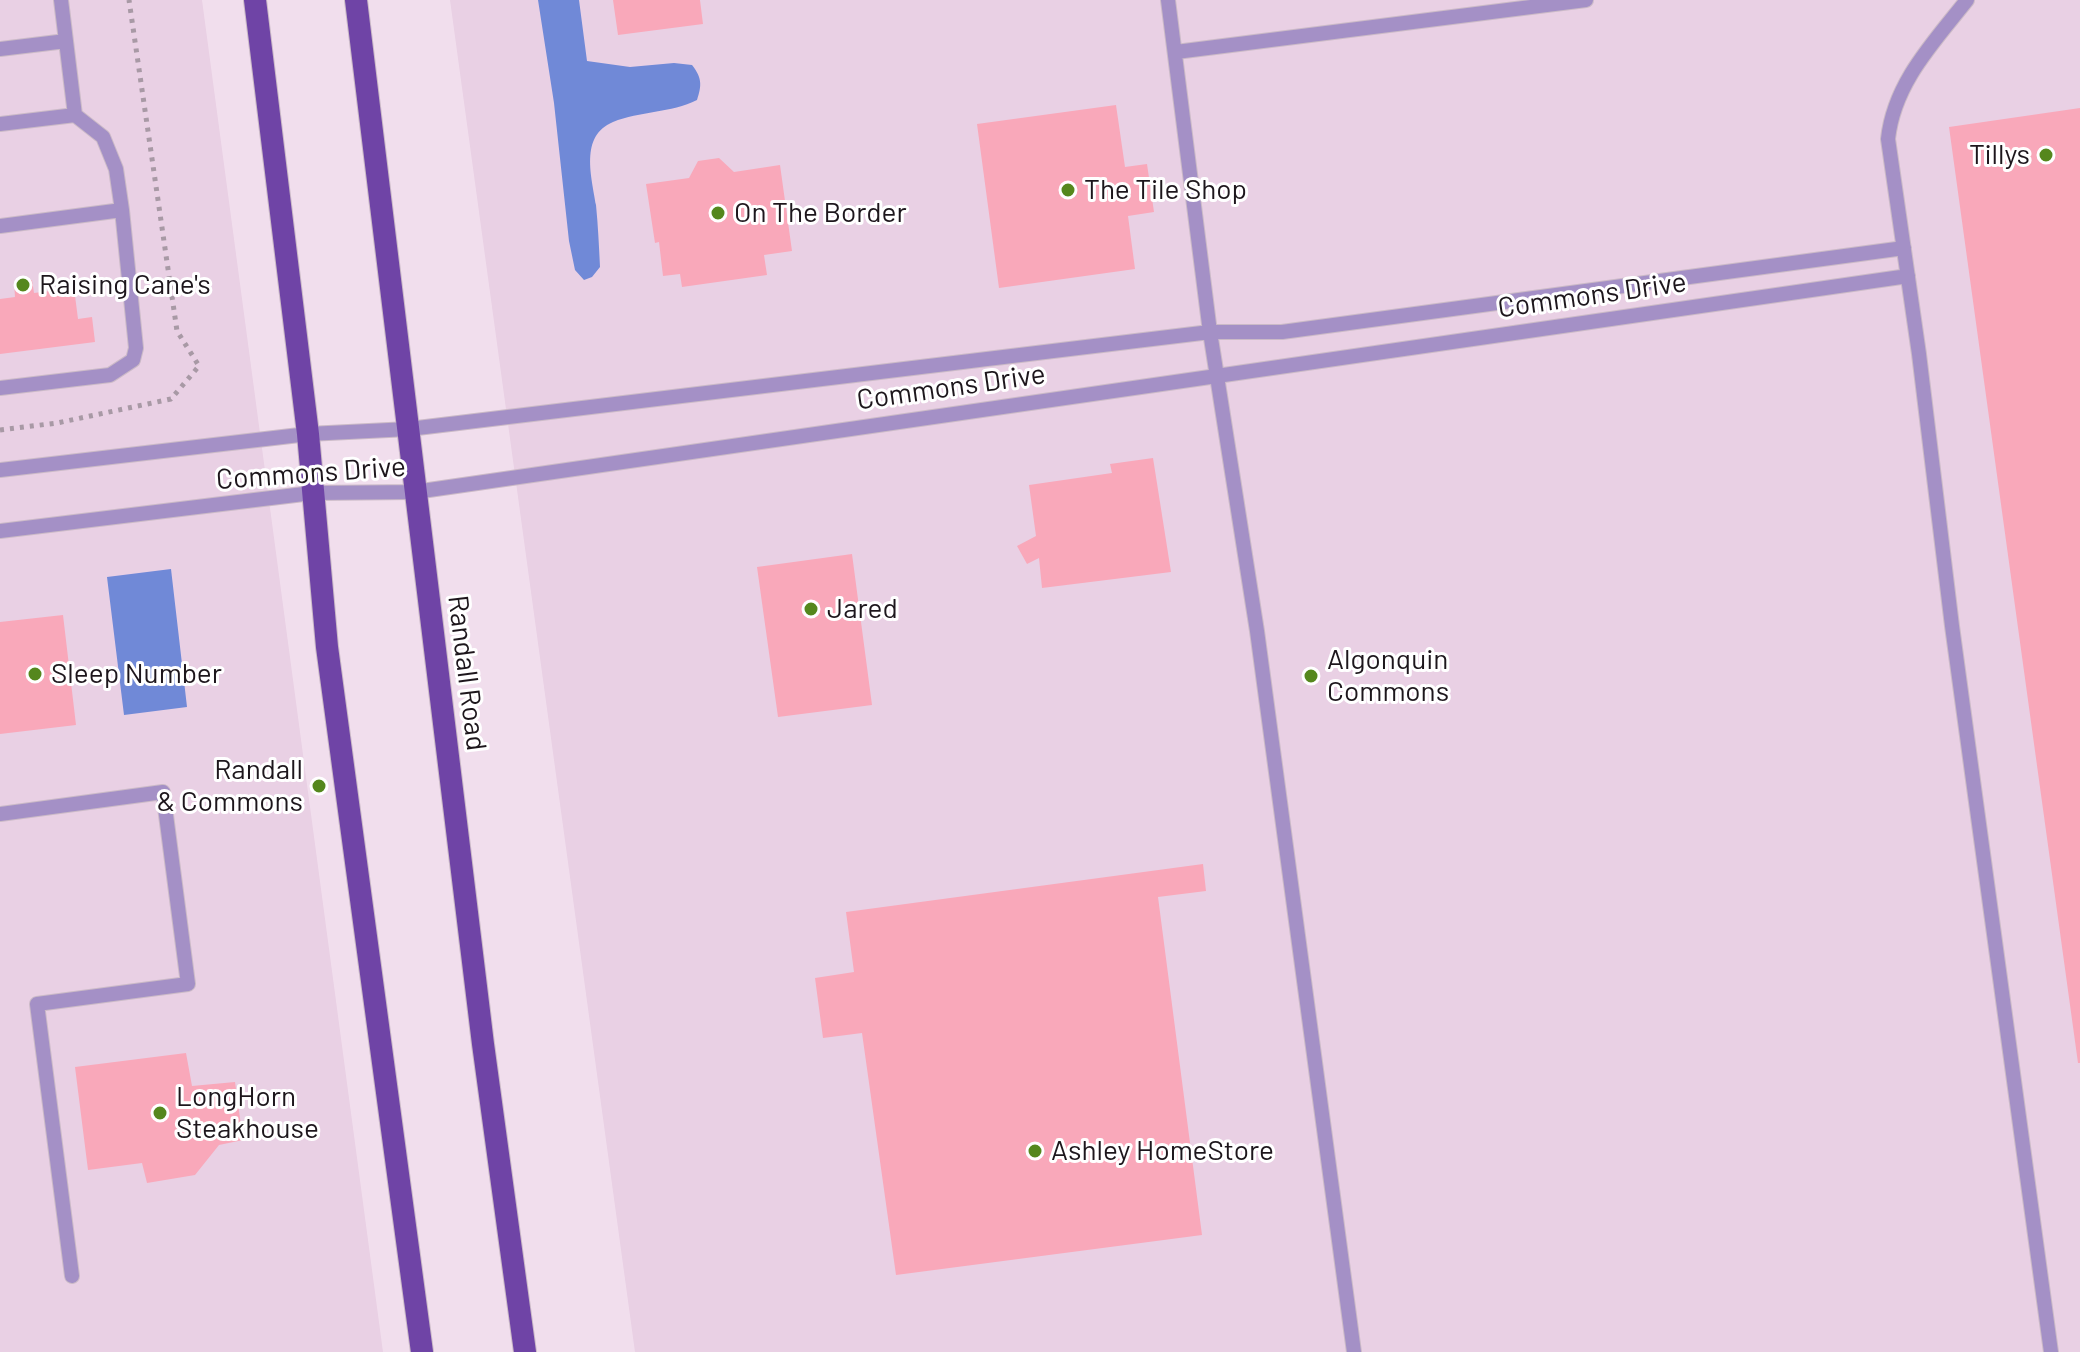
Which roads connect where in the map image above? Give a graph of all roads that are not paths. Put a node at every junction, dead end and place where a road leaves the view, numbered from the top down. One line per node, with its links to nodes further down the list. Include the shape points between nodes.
1 (61, 0): 7 (lane)
2 (255, 0): 20 (main road)
3 (356, 0): 19 (main road, Randall Road)
4 (1168, 0): 9 (lane)
5 (1586, 0): 9 (lane)
6 (1967, 0): 14 (lane, via 1907,76 1890,118 1888,139)
7 (66, 41): 8 (lane); 10 (lane)
8 (0, 49)
9 (1176, 52): 16 (lane)
10 (75, 115): 11 (lane); 12 (lane, via 103,137 116,169)
11 (0, 124)
12 (122, 210): 13 (lane); 18 (lane, via 133,360 110,375)
13 (0, 226)
14 (1904, 248): 15 (lane); 16 (lane, Commons Drive, via 1282,332)
15 (1908, 276): 17 (lane, Commons Drive); 30 (lane)
16 (1210, 332): 17 (lane); 19 (lane, Commons Drive)
17 (1216, 375): 22 (lane, Commons Drive); 29 (lane, via 1257,631)
18 (0, 388)
19 (409, 429): 20 (lane, Commons Drive); 22 (main road, Randall Road)
20 (308, 434): 21 (lane, Commons Drive); 23 (main road)
21 (0, 470)
22 (415, 492): 23 (lane, Commons Drive); 28 (main road, Randall Road)
23 (312, 493): 24 (lane, Commons Drive); 27 (main road, via 327,647)
24 (0, 531)
25 (0, 814): 26 (lane, via 163,792 188,984 37,1004)
26 (72, 1276)
27 (422, 1352)
28 (525, 1352)
29 (1354, 1352)
30 (2051, 1352)

